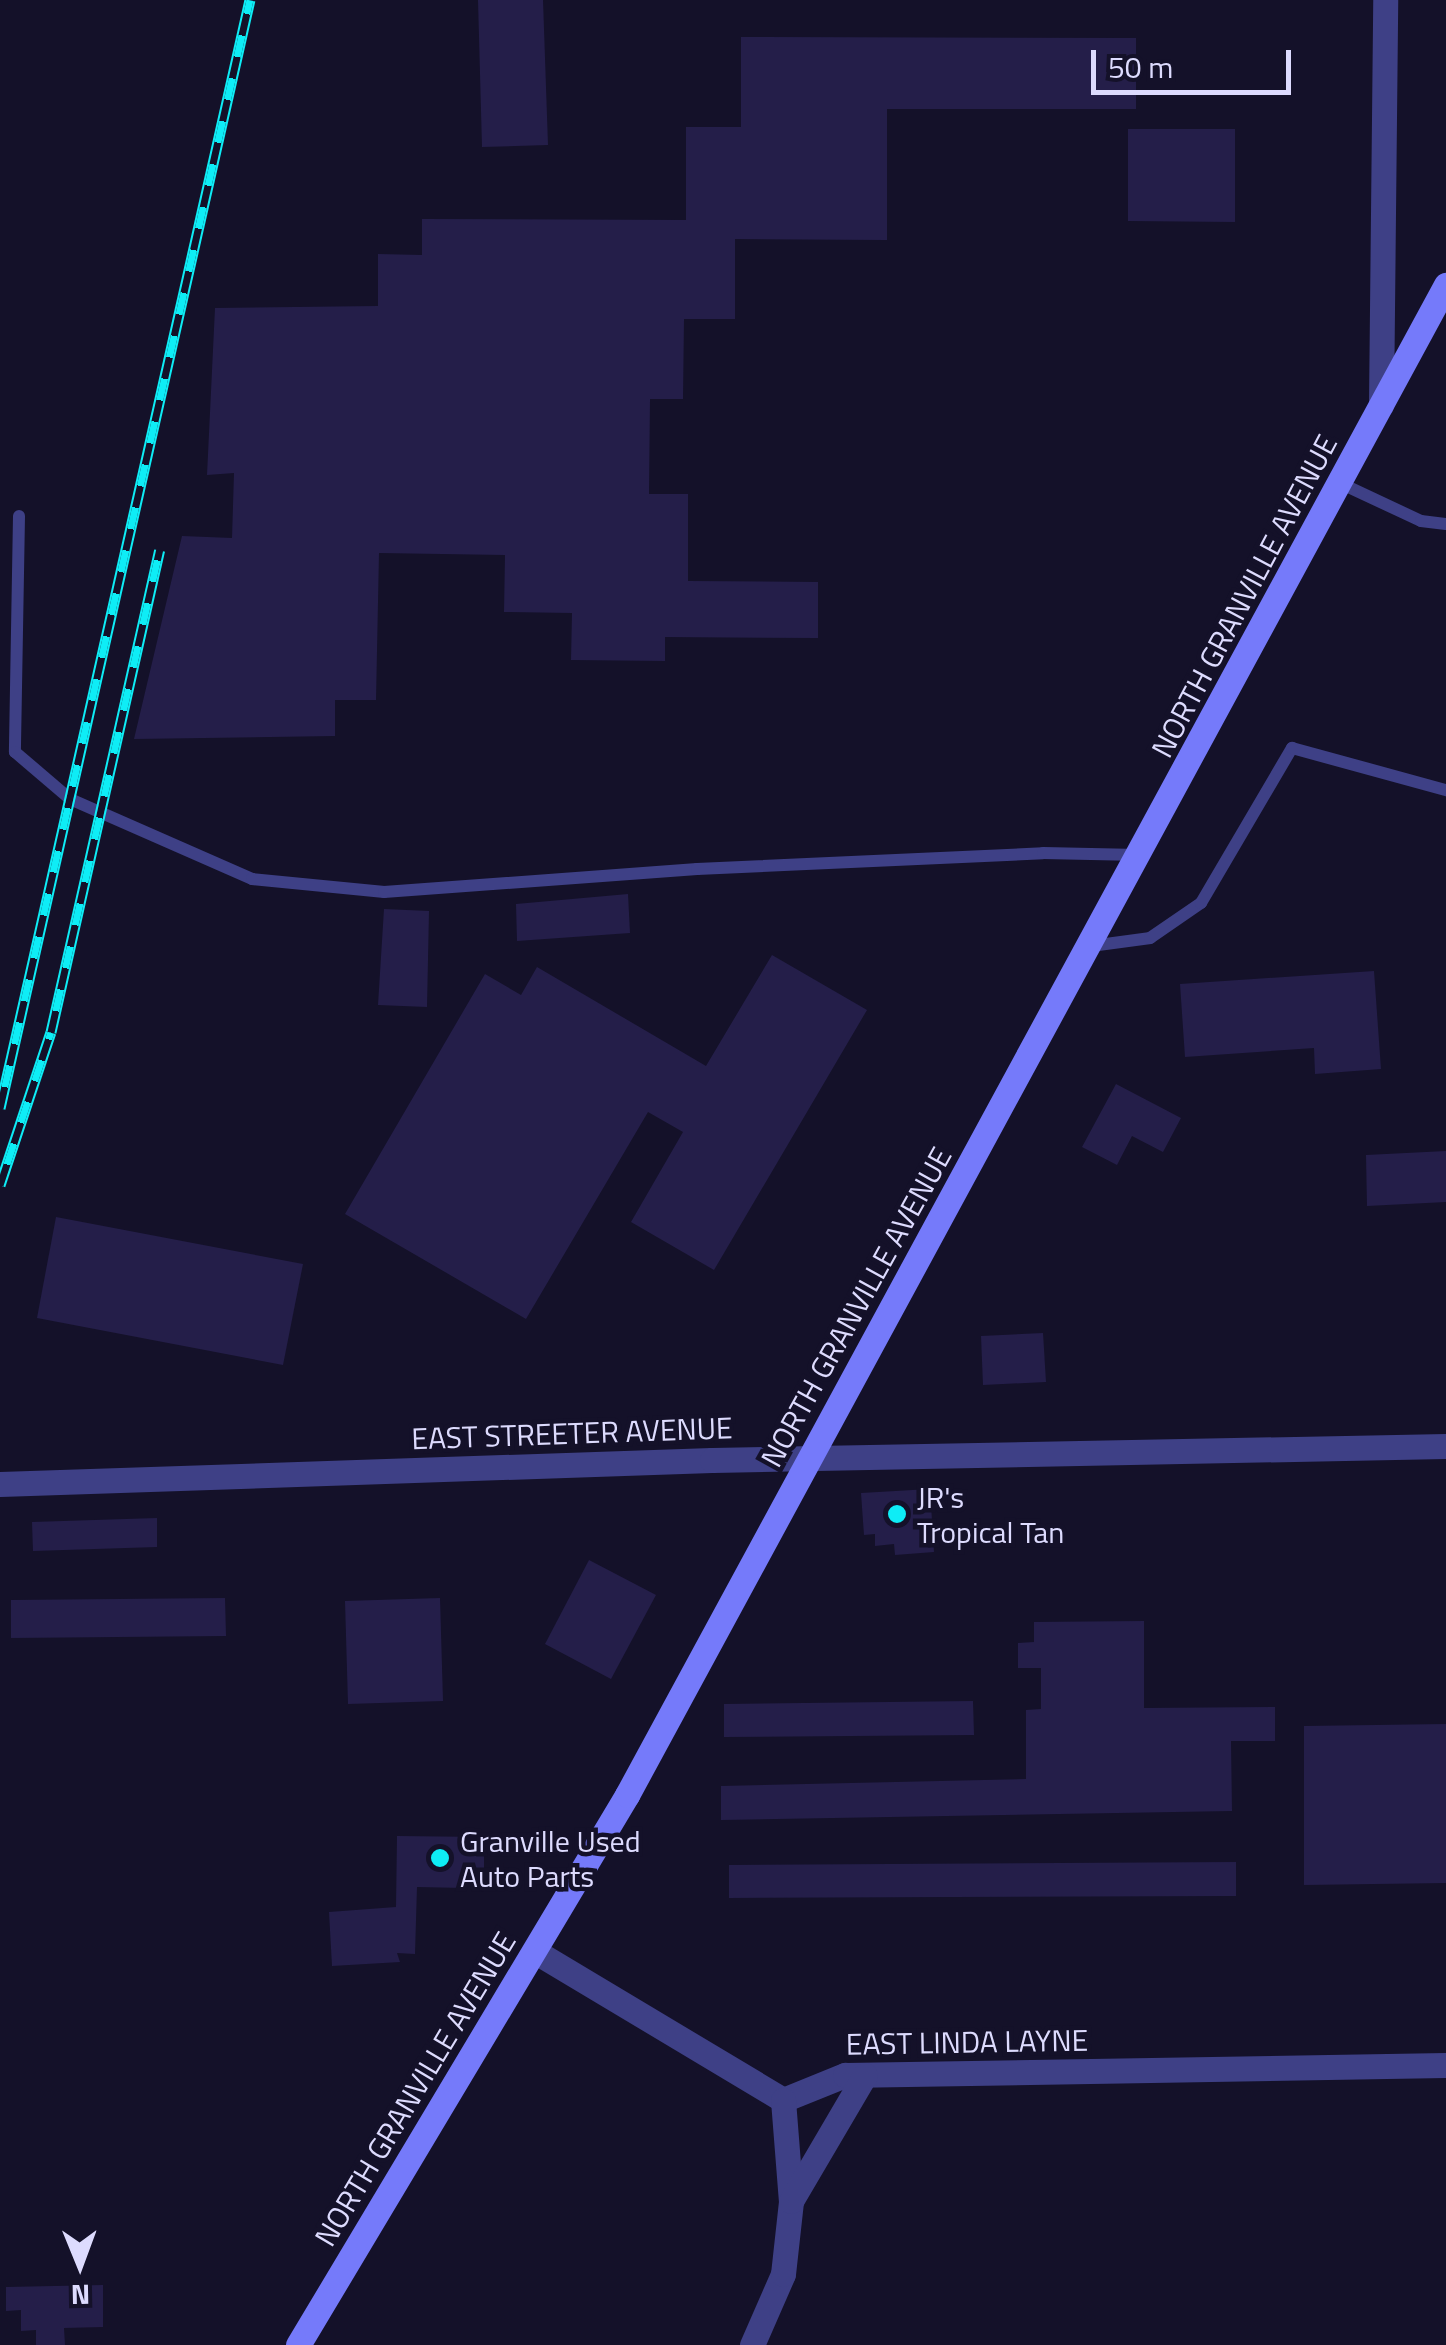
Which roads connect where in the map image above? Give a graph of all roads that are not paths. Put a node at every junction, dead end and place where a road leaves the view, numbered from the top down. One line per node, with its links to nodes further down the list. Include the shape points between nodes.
1 (1385, 0): 3 (street)
2 (1446, 285): 3 (main road, NORTH GRANVILLE AVENUE)
3 (1381, 406): 4 (main road, NORTH GRANVILLE AVENUE)
4 (1342, 484): 6 (lane, via 1421,520); 8 (main road, NORTH GRANVILLE AVENUE)
5 (18, 516): 8 (lane, via 15,752 70,798 252,879 384,892 697,869 1044,853)
6 (1446, 524)
7 (1446, 790): 9 (lane, via 1292,748 1201,903 1150,938)
8 (1142, 856): 9 (main road, NORTH GRANVILLE AVENUE)
9 (1091, 946): 11 (main road, NORTH GRANVILLE AVENUE)
10 (1446, 1446): 11 (street, EAST STREETER AVENUE)
11 (811, 1458): 12 (street, EAST STREETER AVENUE); 13 (main road, NORTH GRANVILLE AVENUE)
12 (0, 1484)
13 (536, 1952): 16 (street); 18 (main road, NORTH GRANVILLE AVENUE)
14 (1446, 2065): 15 (street, EAST LINDA LAYNE)
15 (865, 2075): 16 (street, EAST LINDA LAYNE, via 827,2079); 17 (street)
16 (783, 2100): 17 (street)
17 (791, 2201): 19 (street, via 784,2274)
18 (298, 2345)
19 (752, 2345)

